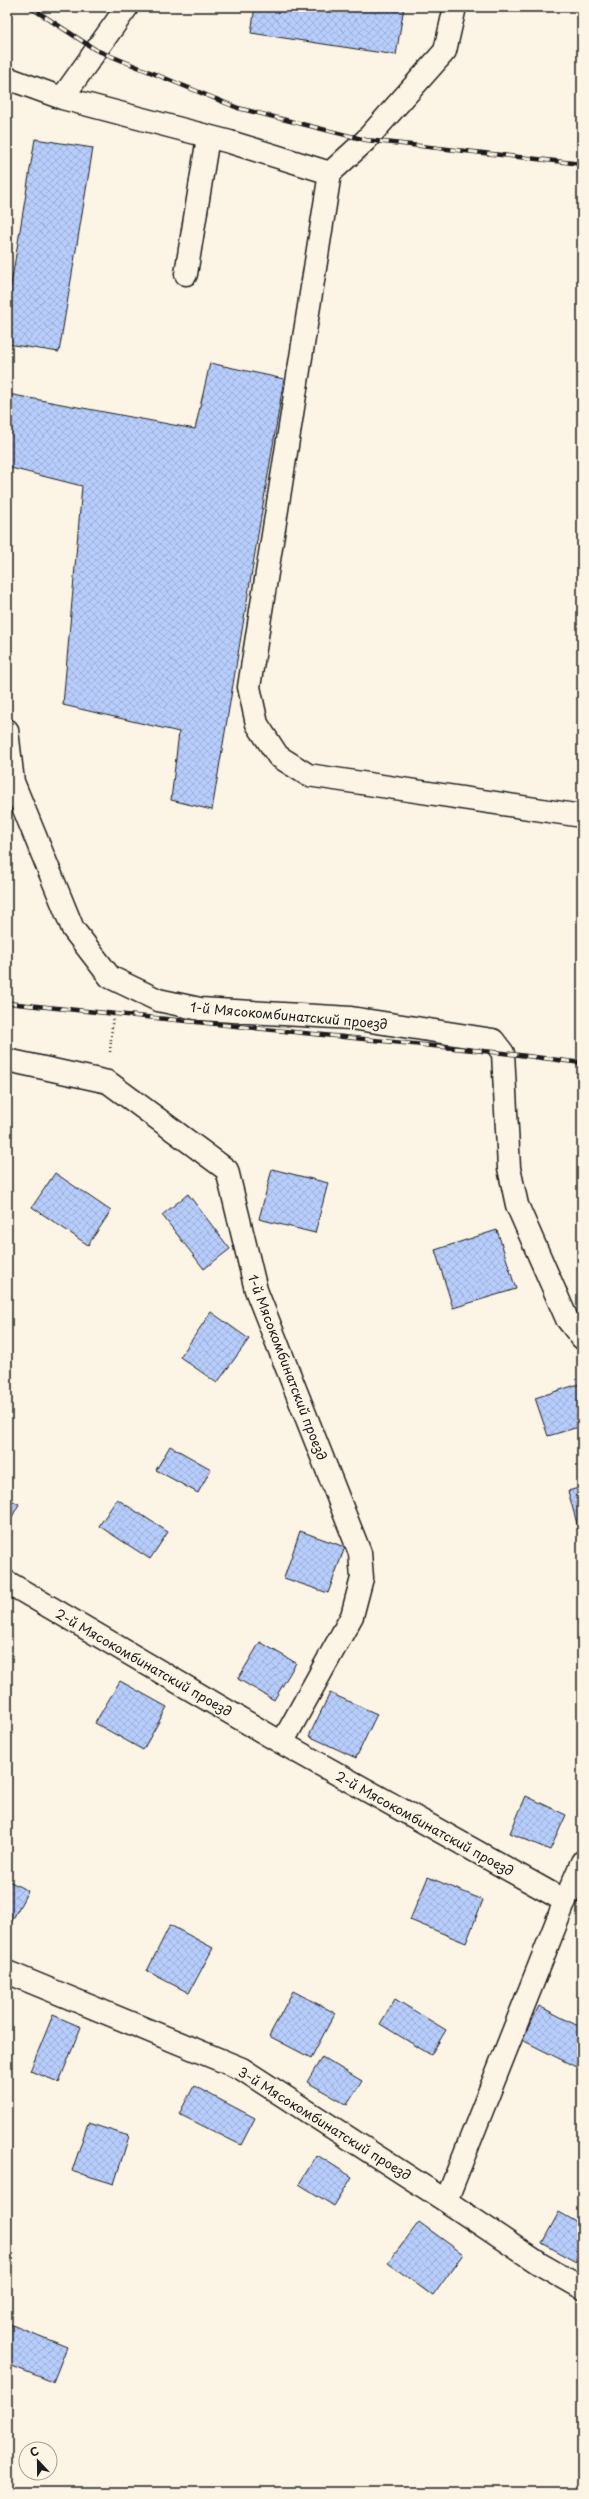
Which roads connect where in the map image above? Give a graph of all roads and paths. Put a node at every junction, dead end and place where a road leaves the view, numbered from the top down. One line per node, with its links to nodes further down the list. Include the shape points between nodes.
1 (127, 7): 4 (street)
2 (455, 7): 6 (street, via 445,51 366,140)
3 (7, 82): 4 (street)
4 (62, 98): 5 (street)
5 (208, 137): 6 (street); 7 (street)
6 (330, 173): 10 (street, via 249,687 257,724 278,756 308,775)
7 (186, 274)
8 (7, 730): 9 (street, 1-й Мясокомбинатский проезд)
9 (10, 781): 11 (street, 1-й Мясокомбинатский проезд, via 73,929)
10 (582, 816)
11 (110, 977): 13 (path, via 113,1015); 14 (street, 1-й Мясокомбинатский проезд, via 158,1000 200,1009 351,1018 493,1040 503,1052 509,1168 517,1205 567,1319)
12 (7, 1060): 13 (street, 1-й Мясокомбинатский проезд)
13 (108, 1082): 16 (street, 1-й Мясокомбинатский проезд, via 227,1170 256,1290 360,1553 362,1578 352,1616)
14 (582, 1338)
15 (7, 1582): 16 (street, 2-й Мясокомбинатский проезд)
16 (282, 1743): 18 (street, 2-й Мясокомбинатский проезд)
17 (582, 1862): 18 (street)
18 (565, 1901): 20 (street)
19 (7, 1972): 20 (street, 3-й Мясокомбинатский проезд, via 242,2069)
20 (446, 2200): 21 (street, 3-й Мясокомбинатский проезд, via 540,2264)
21 (582, 2288)

